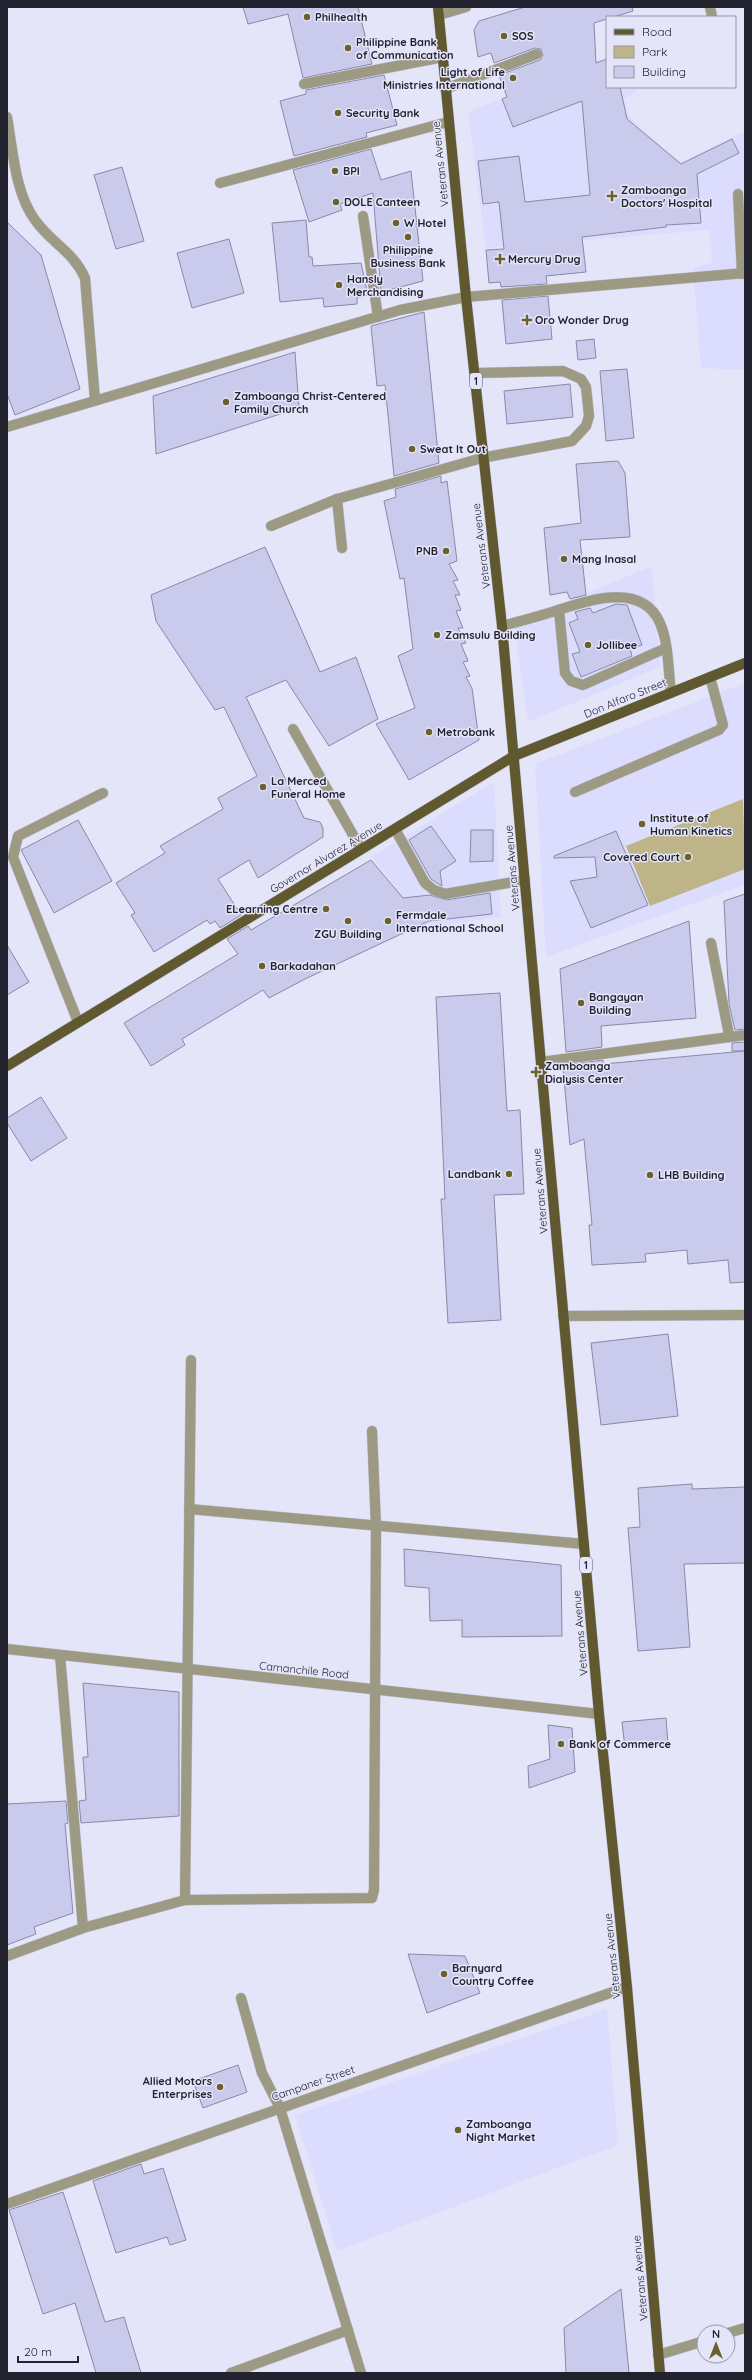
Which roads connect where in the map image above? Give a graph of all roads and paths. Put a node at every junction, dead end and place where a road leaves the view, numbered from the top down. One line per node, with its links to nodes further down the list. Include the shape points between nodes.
1 (466, 7): 2 (street)
2 (438, 11): 4 (main road, Veterans Avenue / 1)
3 (537, 54): 6 (street)
4 (443, 57): 5 (street); 6 (main road, Veterans Avenue / 1)
5 (304, 84)
6 (445, 89): 8 (main road, Veterans Avenue / 1)
7 (7, 117): 16 (street, via 27,208 37,222 79,264 85,278)
8 (448, 122): 9 (street); 13 (main road, Veterans Avenue / 1)
9 (220, 183)
10 (738, 194): 12 (street)
11 (363, 216): 14 (street)
12 (744, 273): 13 (street)
13 (466, 297): 14 (street); 15 (main road, Veterans Avenue / 1)
14 (378, 317): 16 (street)
15 (476, 373): 18 (main road, Veterans Avenue / 1); 18 (street, via 563,371 581,379 586,387 589,416 586,426 572,441)
16 (95, 400): 17 (street)
17 (7, 427)
18 (482, 458): 19 (street); 23 (main road, Veterans Avenue / 1)
19 (337, 499): 20 (street); 21 (street)
20 (271, 526)
21 (342, 548)
22 (559, 610): 23 (street); 24 (street, via 590,601 630,598 652,610 660,623); 24 (street, via 565,673 571,681 583,685)
23 (502, 626): 29 (main road, Veterans Avenue / 1)
24 (666, 648): 27 (street)
25 (745, 663): 26 (main road, Don Alfaro Street)
26 (710, 677): 27 (main road, Don Alfaro Street); 30 (street, via 723,725 719,730)
27 (671, 692): 29 (main road, Don Alfaro Street)
28 (293, 729): 33 (street)
29 (514, 756): 32 (main road, Governor Alvarez Avenue); 34 (main road, Veterans Avenue / 1)
30 (575, 792)
31 (104, 793): 36 (street, via 18,836 13,857)
32 (395, 828): 33 (main road, Governor Alvarez Avenue); 34 (street, via 425,884 434,890 445,894)
33 (361, 849): 36 (main road, Governor Alvarez Avenue)
34 (525, 880): 39 (main road, Veterans Avenue / 1)
35 (711, 943): 37 (street)
36 (78, 1022): 40 (main road, Governor Alvarez Avenue)
37 (729, 1035): 38 (street); 39 (street)
38 (745, 1035)
39 (541, 1062): 42 (main road, Veterans Avenue / 1)
40 (7, 1066)
41 (745, 1315): 42 (street)
42 (563, 1316): 47 (main road, Veterans Avenue / 1)
43 (191, 1360): 45 (street)
44 (372, 1430): 46 (street)
45 (190, 1509): 46 (street); 50 (street)
46 (376, 1527): 47 (street); 51 (street)
47 (584, 1544): 52 (main road, Veterans Avenue / 1)
48 (7, 1649): 49 (street, Camanchile Road)
49 (60, 1655): 50 (street, Camanchile Road); 54 (street)
50 (189, 1670): 51 (street, Camanchile Road); 53 (street)
51 (374, 1689): 52 (street, Camanchile Road); 53 (street, via 372,1898)
52 (599, 1714): 56 (main road, Veterans Avenue / 1)
53 (185, 1900): 54 (street)
54 (83, 1928): 55 (street)
55 (7, 1956)
56 (627, 1987): 58 (street, Campaner Street); 62 (main road, Veterans Avenue / 1)
57 (241, 1998): 58 (street, via 262,2073)
58 (280, 2108): 59 (street, Campaner Street); 60 (street)
59 (7, 2204)
60 (348, 2330): 63 (street); 64 (street)
61 (696, 2343): 62 (street)
62 (658, 2355): 65 (main road, Veterans Avenue / 1)
63 (231, 2373)
64 (361, 2373)
65 (660, 2373)

